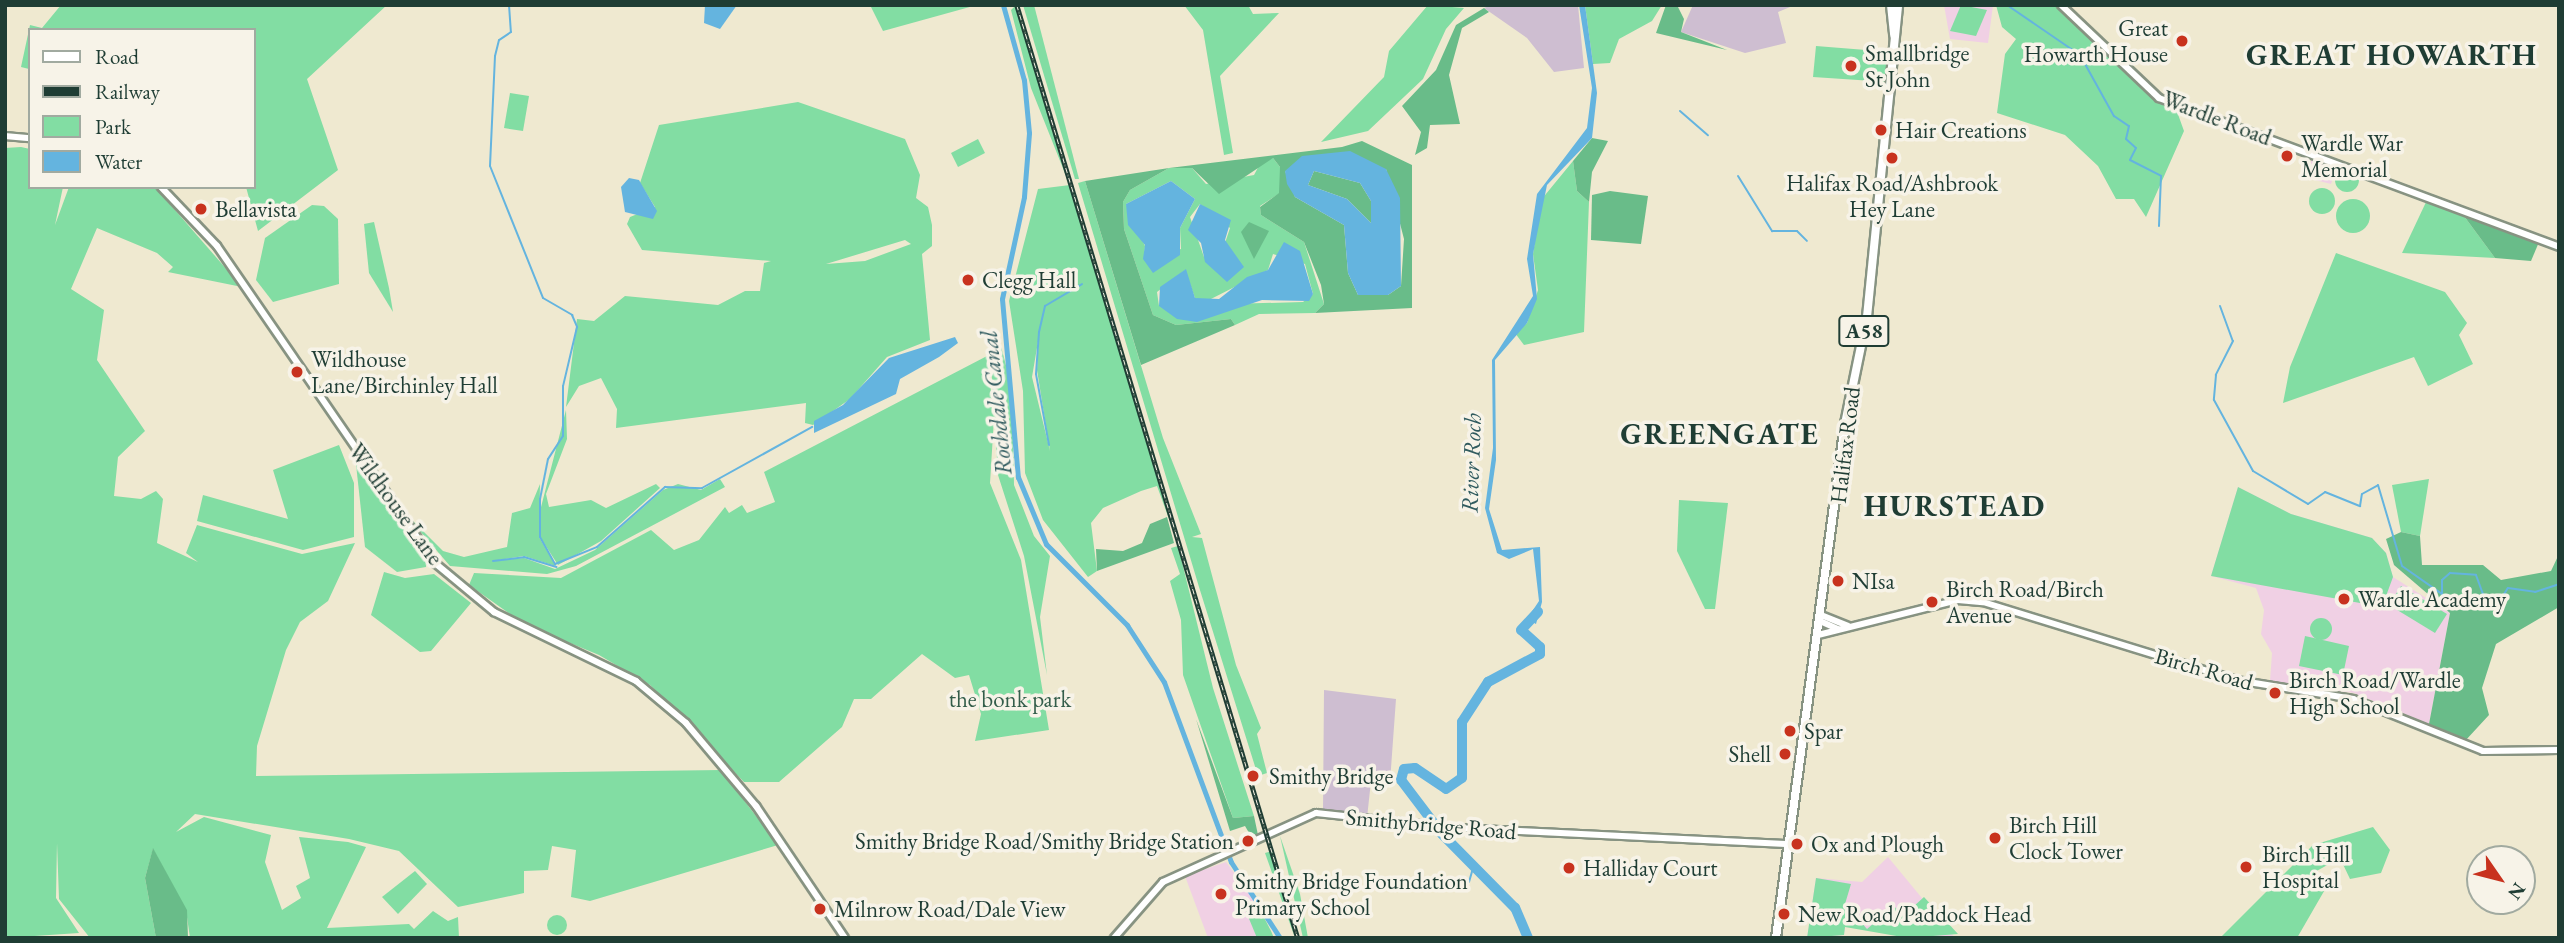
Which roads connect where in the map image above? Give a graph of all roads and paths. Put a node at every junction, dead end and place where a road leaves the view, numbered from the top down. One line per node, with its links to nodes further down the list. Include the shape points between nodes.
1 (1891, 5): 4 (highway, Halifax Road / A58)
2 (1898, 5): 4 (highway, Halifax Road / A58)
3 (2060, 5): 8 (street, Wardle Road, via 2159,98)
4 (1895, 45): 9 (highway, Halifax Road / A58, via 1867,317 1845,424)
5 (5, 136): 6 (street)
6 (28, 138)
7 (163, 189): 15 (street, Wildhouse Lane, via 217,246 435,563 510,623 636,681 686,723 757,806)
8 (2559, 247)
9 (1821, 618): 10 (street); 11 (street); 12 (highway, Halifax Road / A58)
10 (1848, 626): 11 (street, Birch Road); 13 (street, Birch Road, via 1958,600 1983,602 2236,680 2353,699 2483,751)
11 (1839, 629): 12 (street, Birch Road)
12 (1818, 635): 14 (highway, Halifax Road / A58)
13 (2559, 750)
14 (1788, 844): 16 (street, Smithybridge Road, via 1456,828 1316,813 1163,882); 17 (highway, A58)
15 (845, 938)
16 (1114, 938)
17 (1776, 938)

